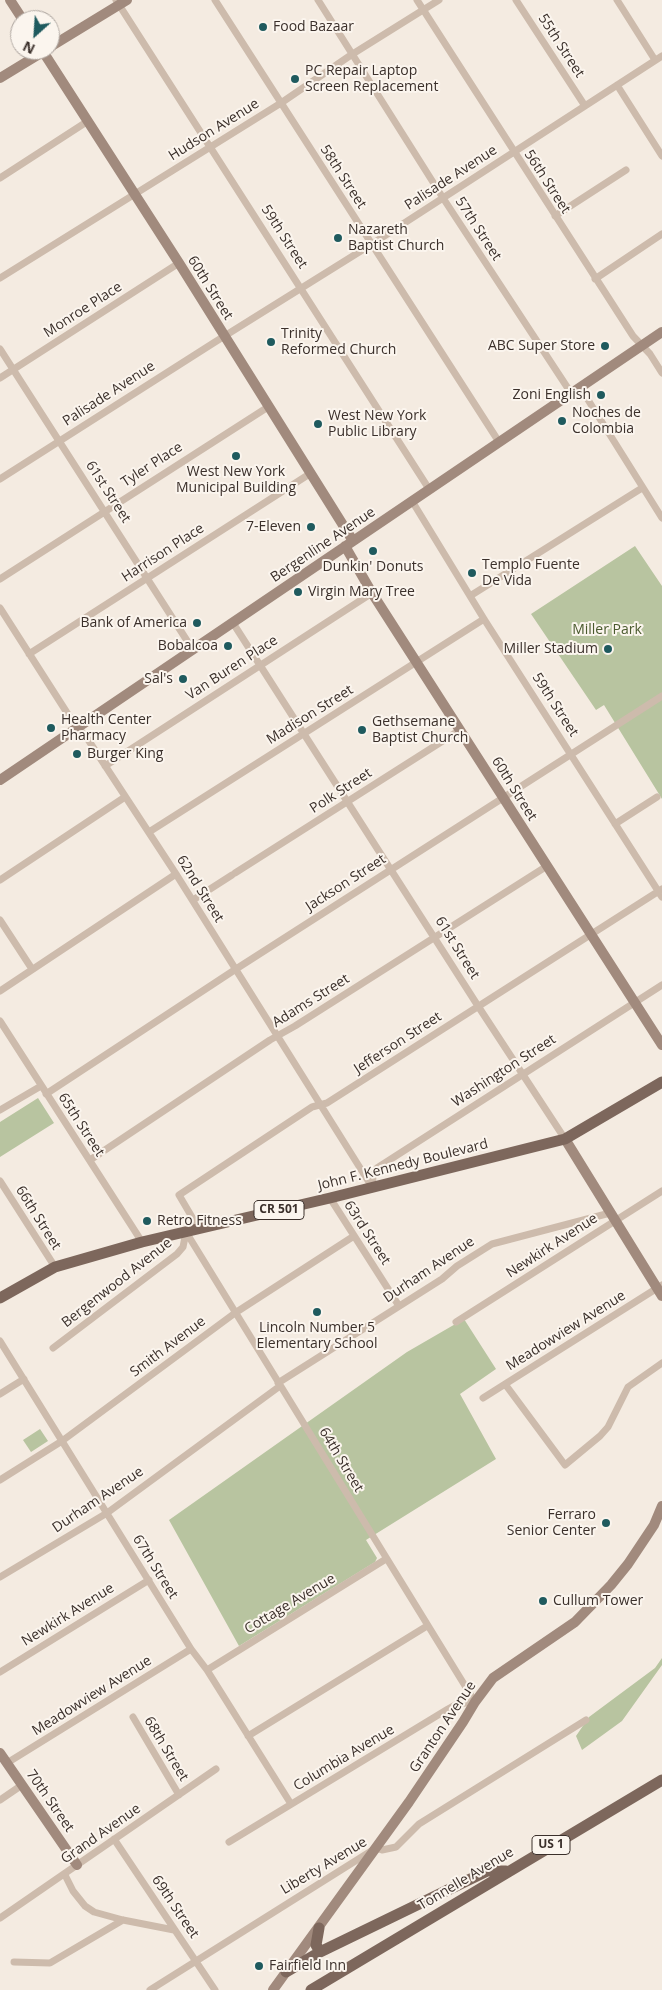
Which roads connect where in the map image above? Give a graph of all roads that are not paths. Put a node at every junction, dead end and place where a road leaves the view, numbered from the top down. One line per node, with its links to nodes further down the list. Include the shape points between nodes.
1 (216, 0): 17 (street, 58th Street)
2 (318, 0): 10 (street, 57th Street)
3 (417, 0): 8 (street, 56th Street)
4 (439, 0): 8 (street, Hudson Avenue)
5 (516, 0): 18 (street, 55th Street)
6 (617, 0): 14 (street)
7 (121, 2): 9 (street); 20 (street, 59th Street)
8 (423, 10): 10 (street, Hudson Avenue); 21 (street, 56th Street)
9 (60, 41)
10 (351, 55): 17 (street, Hudson Avenue); 26 (street, 57th Street)
11 (662, 56): 14 (street, Palisade Avenue)
12 (29, 60): 15 (street)
13 (51, 60): 19 (street, 60th Street)
14 (655, 60): 16 (street, Palisade Avenue)
15 (0, 78)
16 (618, 85): 18 (street, Palisade Avenue); 22 (street)
17 (281, 103): 20 (street, Hudson Avenue); 29 (street, 58th Street)
18 (585, 106): 21 (street, Palisade Avenue)
19 (88, 121): 24 (street); 25 (street, 60th Street)
20 (210, 146): 25 (street, Hudson Avenue); 33 (street, 59th Street)
21 (514, 153): 26 (street, Palisade Avenue); 27 (street, 56th Street)
22 (662, 156)
23 (626, 170): 27 (street)
24 (0, 178)
25 (134, 194): 30 (street, 60th Street); 31 (street, Hudson Avenue)
26 (443, 198): 29 (street, Palisade Avenue); 42 (street, 57th Street)
27 (555, 216): 32 (street, 56th Street)
28 (662, 234): 32 (street)
29 (372, 244): 33 (street, Palisade Avenue); 45 (street, 58th Street)
30 (179, 263): 35 (street, 60th Street); 38 (street, Monroe Place)
31 (0, 278)
32 (595, 279): 36 (street, 56th Street)
33 (302, 288): 35 (street, Palisade Avenue); 49 (street, 59th Street)
34 (662, 332): 36 (street, Bergenline Avenue)
35 (224, 336): 43 (street, 60th Street); 44 (street, Palisade Avenue)
36 (642, 346): 39 (street, 56th Street); 41 (street, Bergenline Avenue)
37 (0, 349): 38 (street, 61st Street)
38 (13, 370): 40 (street, Monroe Place); 44 (street, 61st Street)
39 (662, 372)
40 (0, 378)
41 (580, 387): 42 (street, Bergenline Avenue); 48 (street)
42 (571, 393): 45 (street, Bergenline Avenue)
43 (268, 406): 46 (street, 60th Street); 51 (street, Tyler Place)
44 (59, 441): 47 (street, Palisade Avenue); 51 (street, 61st Street)
45 (499, 442): 49 (street, Bergenline Avenue)
46 (311, 473): 53 (street, 60th Street); 54 (street, Harrison Place)
47 (0, 480)
48 (642, 488): 52 (street); 57 (street)
49 (429, 489): 50 (street, Bergenline Avenue)
50 (412, 501): 53 (street, Bergenline Avenue); 57 (street, 59th Street)
51 (104, 511): 54 (street, 61st Street); 55 (street, Tyler Place)
52 (662, 518)
53 (349, 544): 56 (street, 60th Street); 60 (street, Bergenline Avenue)
54 (147, 578): 61 (street, 61st Street); 62 (street, Harrison Place)
55 (0, 579)
56 (372, 593): 63 (street, 60th Street); 64 (street, Van Buren Place)
57 (470, 596): 59 (street, 59th Street)
58 (0, 608): 62 (street, 62nd Street)
59 (484, 619): 63 (street, Madison Street); 69 (street, 59th Street)
60 (233, 623): 61 (street, Bergenline Avenue); 64 (street, 61st Street)
61 (193, 650): 66 (street, Bergenline Avenue)
62 (29, 654): 66 (street, 62nd Street)
63 (418, 662): 67 (street, 60th Street); 68 (street, Madison Street)
64 (260, 665): 68 (street, 61st Street); 70 (street, Van Buren Place)
65 (662, 696): 69 (street, Jackson Street)
66 (79, 728): 70 (street, 62nd Street); 71 (street, Bergenline Avenue)
67 (460, 730): 74 (street, 60th Street); 75 (street, Polk Street)
68 (304, 733): 75 (street, 61st Street); 77 (street, Madison Street)
69 (572, 755): 74 (street, Jackson Street); 76 (street, 59th Street)
70 (105, 766): 73 (street, 62nd Street)
71 (1, 776)
72 (657, 796): 76 (street)
73 (125, 797): 77 (street, 62nd Street); 81 (street)
74 (504, 798): 78 (street, 60th Street); 79 (street, Jackson Street)
75 (348, 802): 79 (street, 61st Street); 83 (street, Polk Street)
76 (615, 824): 82 (street, 59th Street)
77 (149, 832): 80 (street, 62nd Street)
78 (546, 866): 85 (street, 60th Street); 86 (street, Adams Street)
79 (391, 870): 86 (street, 61st Street); 88 (street, Jackson Street)
80 (176, 874): 83 (street, 62nd Street); 87 (street)
81 (0, 880)
82 (661, 892): 85 (street, Jefferson Street)
83 (192, 900): 88 (street, 62nd Street)
84 (0, 920): 87 (street)
85 (590, 935): 91 (street, 60th Street); 92 (street, Jefferson Street)
86 (435, 939): 92 (street, 61st Street); 94 (street, Adams Street)
87 (32, 969): 90 (street)
88 (236, 969): 94 (street, 62nd Street); 99 (street, Jackson Street)
89 (662, 985): 91 (street, Washington Street)
90 (0, 992)
91 (634, 1002): 95 (street, 60th Street); 96 (street, Washington Street)
92 (478, 1006): 96 (street, 61st Street); 100 (street, Jefferson Street, via 327,1103)
93 (0, 1021): 98 (street, 65th Street)
94 (278, 1037): 100 (street, 62nd Street); 103 (street, Adams Street)
95 (662, 1045)
96 (522, 1073): 102 (street, 61st Street); 105 (street, Washington Street, via 377,1168)
97 (662, 1082): 102 (main road, John F. Kennedy Boulevard / CR 501)
98 (41, 1086): 99 (street, 65th Street); 101 (street)
99 (46, 1094): 103 (street, 65th Street)
100 (320, 1104): 105 (street, 62nd Street); 109 (street, Jefferson Street, via 179,1195)
101 (0, 1110)
102 (565, 1140): 105 (main road, John F. Kennedy Boulevard / CR 501); 108 (street, 61st Street)
103 (90, 1160): 112 (street, 65th Street)
104 (0, 1181): 113 (street, 66th Street)
105 (372, 1187): 107 (main road, John F. Kennedy Boulevard / CR 501)
106 (662, 1191): 108 (street, Newkirk Avenue)
107 (330, 1198): 109 (main road, John F. Kennedy Boulevard / CR 501); 111 (street, 63rd Street)
108 (613, 1217): 114 (street, 61st Street); 116 (street, Durham Avenue, via 492,1244); 118 (street, Newkirk Avenue)
109 (199, 1229): 110 (main road, John F. Kennedy Boulevard / CR 501)
110 (186, 1232): 112 (main road, John F. Kennedy Boulevard / CR 501); 117 (street, 64th Street); 120 (street, Bergenwood Avenue, via 183,1247 177,1254)
111 (354, 1236): 116 (street, 63rd Street); 117 (street, Smith Avenue)
112 (142, 1242): 113 (main road, John F. Kennedy Boulevard / CR 501)
113 (54, 1267): 115 (main road, John F. Kennedy Boulevard / CR 501)
114 (660, 1290): 123 (street, Meadowview Avenue)
115 (0, 1298)
116 (399, 1306): 124 (street, Durham Avenue)
117 (235, 1313): 124 (street, 64th Street); 127 (street, Smith Avenue)
118 (456, 1322)
119 (0, 1341): 122 (street, 67th Street)
120 (53, 1348)
121 (662, 1363): 123 (street, via 628,1387 608,1427 565,1465)
122 (24, 1379): 125 (street); 127 (street, 67th Street)
123 (505, 1384): 126 (street, Meadowview Avenue)
124 (279, 1385): 130 (street, Durham Avenue); 131 (street, 64th Street)
125 (0, 1394)
126 (483, 1398)
127 (62, 1441): 128 (street, Smith Avenue); 130 (street, 67th Street)
128 (0, 1480)
129 (662, 1506): 138 (street, Granton Avenue, via 654,1525 606,1591 575,1622 493,1678)
130 (107, 1512): 132 (street, Durham Avenue); 133 (street, 67th Street)
131 (386, 1559): 134 (street, 64th Street); 136 (street, Cottage Avenue)
132 (0, 1577)
133 (149, 1580): 135 (street, 67th Street); 137 (street, Newkirk Avenue)
134 (427, 1626): 138 (street, 64th Street); 141 (street)
135 (191, 1649): 136 (street, 67th Street); 143 (street, Meadowview Avenue)
136 (207, 1670): 141 (street, 67th Street)
137 (0, 1672)
138 (475, 1702): 149 (street, Columbia Avenue, via 457,1704); 152 (street, Granton Avenue)
139 (133, 1717): 147 (street, 68th Street)
140 (586, 1720): 152 (street, Liberty Avenue, via 419,1824 396,1847)
141 (248, 1736): 149 (street, 67th Street)
142 (0, 1753): 143 (street, 70th Street)
143 (7, 1763): 146 (street, 70th Street)
144 (216, 1770): 147 (street, Grand Avenue)
145 (662, 1780): 154 (main road, Tonnelle Avenue / US 1)
146 (22, 1785): 148 (street); 153 (street, 70th Street)
147 (179, 1795): 150 (street, Grand Avenue)
148 (0, 1800)
149 (291, 1804): 151 (street, Columbia Avenue)
150 (114, 1839): 153 (street, Grand Avenue); 159 (street, 69th Street)
151 (229, 1842)
152 (376, 1848): 158 (street, Granton Avenue); 161 (street, Liberty Avenue)
153 (77, 1865): 155 (street, Grand Avenue)
154 (508, 1871): 160 (main road, via 487,1871); 167 (main road, Tonnelle Avenue / US 1)
155 (65, 1874): 156 (street, Grand Avenue); 157 (street, via 85,1906 94,1912)
156 (0, 1918)
157 (123, 1920): 159 (street); 162 (street, via 50,1963)
158 (319, 1928): 160 (main road, via 316,1945); 163 (street, Granton Avenue)
159 (174, 1930): 161 (street, 69th Street)
160 (320, 1952): 163 (main road)
161 (196, 1960): 164 (street, Liberty Avenue); 165 (street, 69th Street)
162 (14, 1962)
163 (286, 1972): 166 (street, Granton Avenue)
164 (150, 1990)
165 (215, 1990)
166 (273, 1990)
167 (311, 1990)

